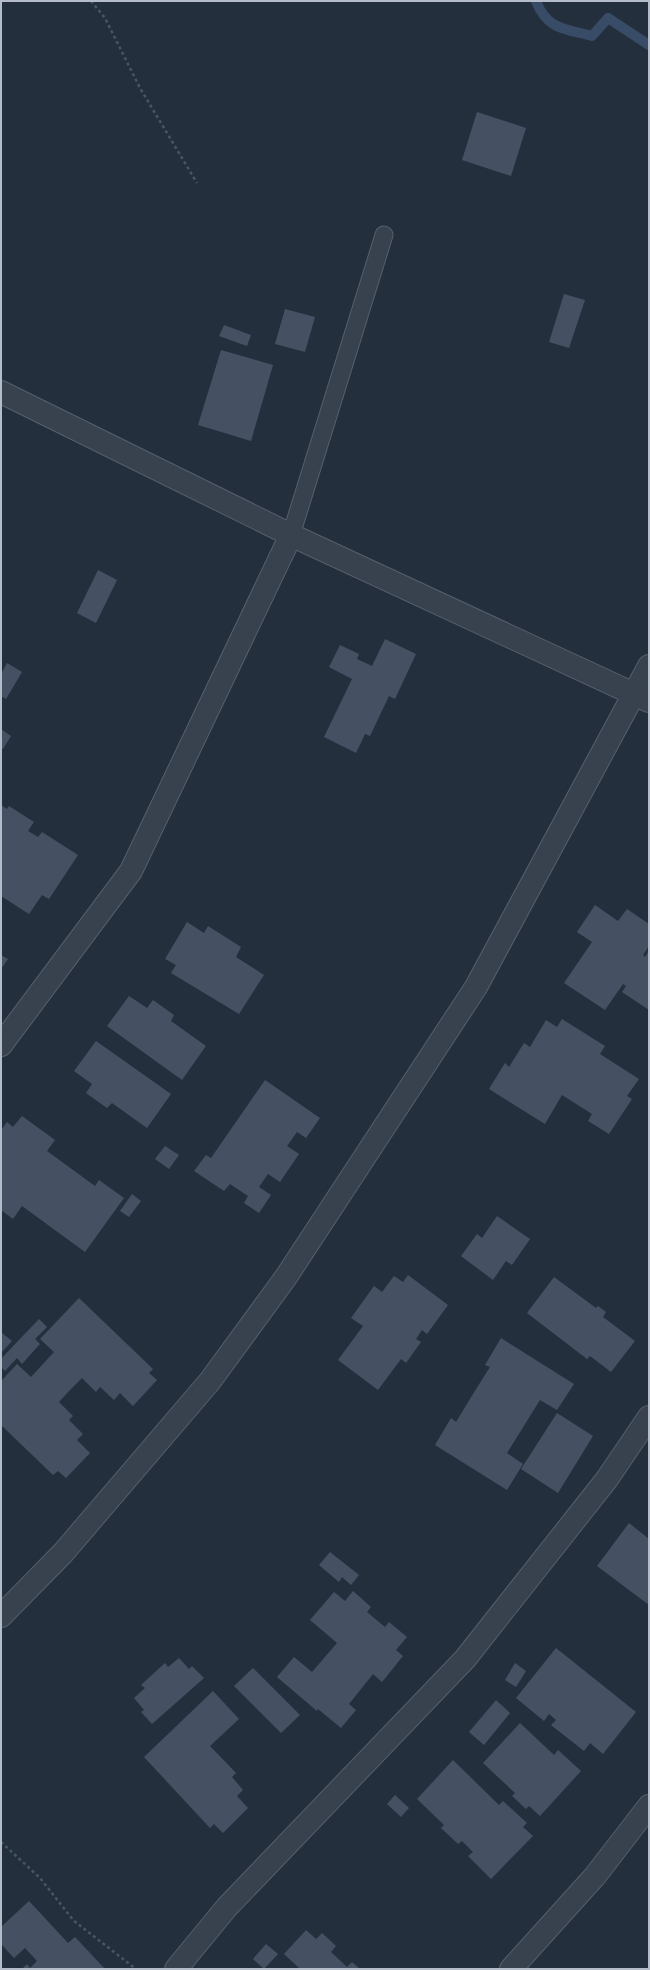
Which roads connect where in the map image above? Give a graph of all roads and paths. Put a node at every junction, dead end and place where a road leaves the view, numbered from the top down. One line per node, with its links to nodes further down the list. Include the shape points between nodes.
1 (91, 1): 2 (path, via 105,18 140,88)
2 (196, 183)
3 (384, 235): 5 (lane)
4 (1, 392): 5 (street)
5 (291, 535): 7 (street); 8 (street, via 131,870)
6 (649, 666): 7 (street)
7 (642, 698): 10 (street, via 476,987 286,1277 205,1387 63,1553)
8 (1, 1045)
9 (649, 1417): 14 (street, via 607,1478 465,1659 227,1907)
10 (1, 1616)
11 (649, 1806): 15 (street, via 595,1876)
12 (1, 1842): 13 (path, via 40,1878 74,1921)
13 (136, 1969)
14 (176, 1969)
15 (511, 1969)

